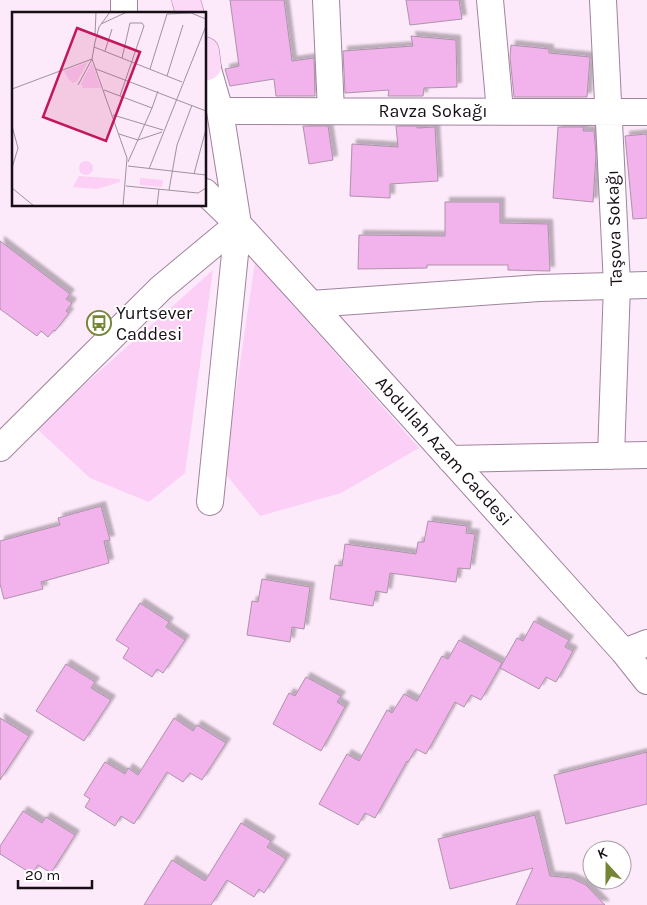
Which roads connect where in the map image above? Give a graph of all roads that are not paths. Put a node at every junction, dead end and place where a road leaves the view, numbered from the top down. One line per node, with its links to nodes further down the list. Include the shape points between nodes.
1 (326, 0): 8 (street)
2 (490, 0): 5 (street)
3 (603, 0): 6 (street, Taşova Sokağı)
4 (206, 59): 7 (street)
5 (500, 111): 6 (street, Ravza Sokağı); 8 (street, Ravza Sokağı)
6 (609, 111): 9 (street, Ravza Sokağı); 12 (street, Taşova Sokağı)
7 (220, 112): 8 (street, Ravza Sokağı); 11 (street)
8 (332, 112)
9 (647, 112)
10 (206, 193): 11 (street, Abdullah Azam Caddesi)
11 (238, 224): 14 (street, Abdullah Azam Caddesi); 15 (street, via 162,288); 19 (street)
12 (617, 285): 13 (street); 14 (street); 17 (street, Taşova Sokağı)
13 (647, 285)
14 (311, 304): 18 (street, Abdullah Azam Caddesi)
15 (0, 448)
16 (647, 455): 17 (street)
17 (611, 456): 18 (street)
18 (450, 459): 20 (street, Abdullah Azam Caddesi)
19 (210, 502)
20 (635, 647): 21 (street, Abdullah Azam Caddesi)
21 (647, 681)

